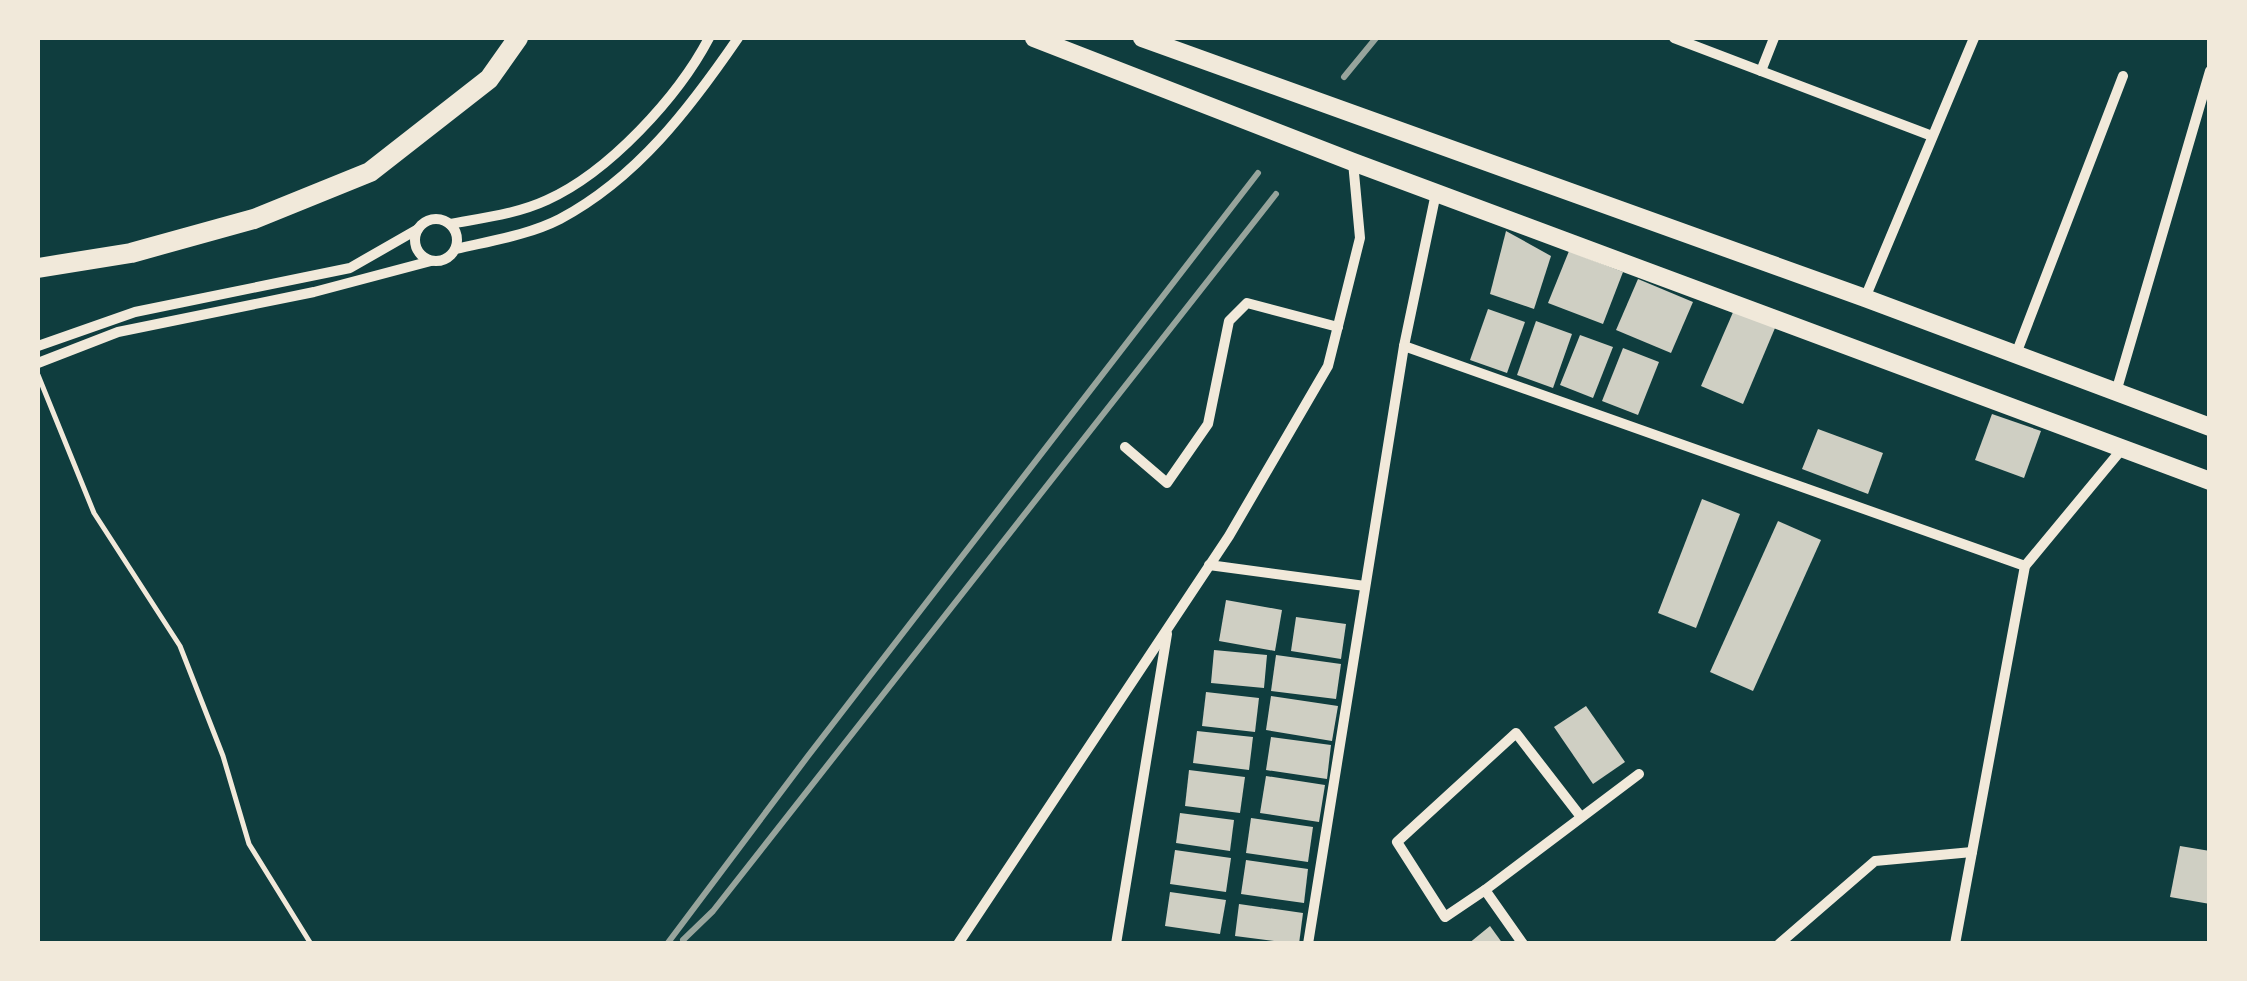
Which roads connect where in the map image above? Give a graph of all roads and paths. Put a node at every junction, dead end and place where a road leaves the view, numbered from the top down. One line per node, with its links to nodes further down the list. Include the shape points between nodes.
1 (518, 38): 19 (highway, via 488,80 370,172 254,219 131,253)
2 (709, 38): 15 (street, via 654,116 599,168 548,200)
3 (738, 38): 17 (street, via 670,130 613,185 558,220)
4 (1034, 38): 13 (main road)
5 (1142, 38): 20 (main road)
6 (1674, 38): 9 (street)
7 (1774, 38): 9 (street)
8 (1974, 38): 12 (street)
9 (1760, 70): 12 (street)
10 (2210, 72): 27 (street)
11 (2123, 76): 24 (street)
12 (1932, 136): 20 (street)
13 (1353, 162): 14 (main road); 21 (street, via 1360,238)
14 (1436, 192): 23 (street); 30 (main road)
15 (450, 224): 16 (street, via 433,219); 17 (street)
16 (418, 229): 18 (street, via 416,248); 22 (street, via 350,268 135,312)
17 (456, 249): 18 (street)
18 (431, 261): 25 (street, via 118,332)
19 (38, 268)
20 (1865, 298): 24 (main road)
21 (1338, 327): 29 (street, via 1247,303 1229,321 1208,424 1167,484); 32 (street, via 1328,366)
22 (38, 346)
23 (1404, 346): 33 (street); 34 (street)
24 (2016, 354): 27 (main road)
25 (38, 363)
26 (38, 375): 40 (lane, via 94,513 180,646 248,844)
27 (2116, 392): 28 (main road)
28 (2210, 427)
29 (1125, 447)
30 (2122, 449): 31 (main road); 33 (street)
31 (2210, 481)
32 (1209, 565): 34 (street); 35 (street)
33 (2025, 566): 38 (street)
34 (1365, 586): 43 (street)
35 (1168, 628): 41 (street); 42 (street)
36 (1638, 774): 37 (street)
37 (1581, 817): 39 (street); 39 (street, via 1516,732 1397,842 1446,917)
38 (1972, 852): 45 (street, via 1875,861); 46 (street)
39 (1485, 890): 44 (street)
40 (311, 944)
41 (958, 944)
42 (1116, 944)
43 (1308, 944)
44 (1524, 944)
45 (1779, 944)
46 (1955, 944)

